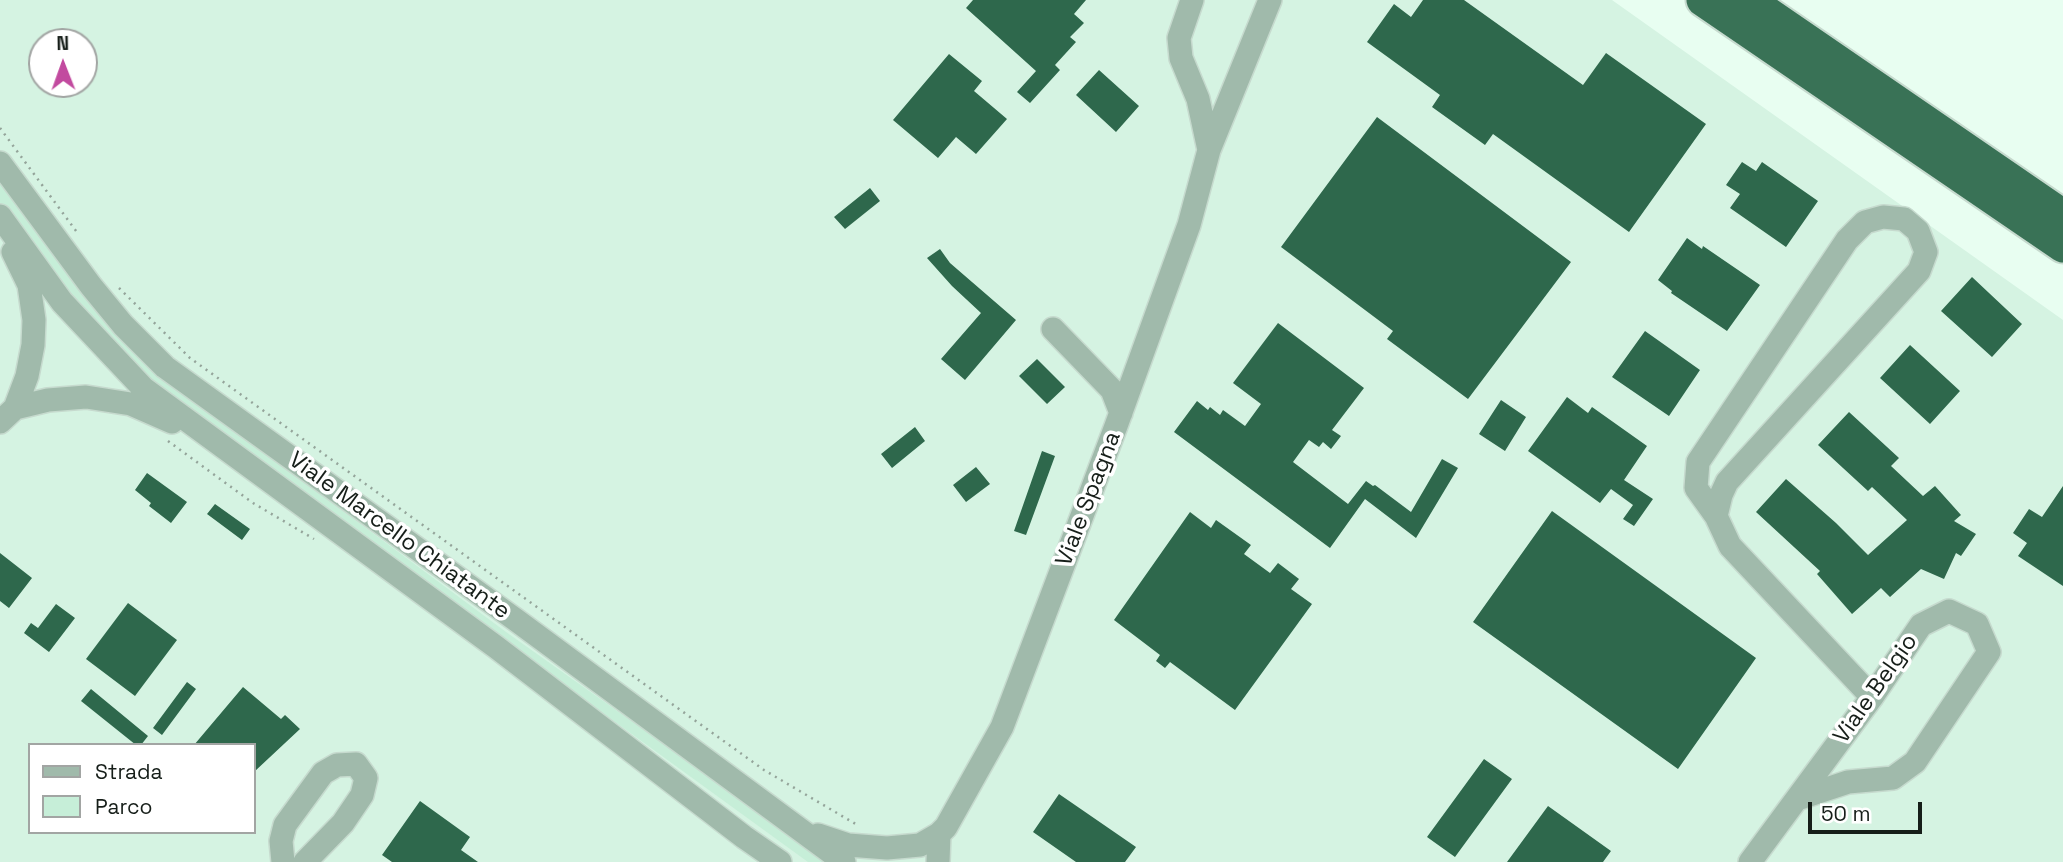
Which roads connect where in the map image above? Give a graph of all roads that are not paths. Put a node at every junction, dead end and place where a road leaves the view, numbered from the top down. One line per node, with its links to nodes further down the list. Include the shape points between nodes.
1 (1192, 0): 5 (street, Viale Spagna, via 1179,38 1181,58 1198,99)
2 (1270, 0): 5 (street, Viale Spagna)
3 (1703, 0): 10 (highway)
4 (1748, 0): 8 (highway)
5 (1209, 150): 12 (street, Viale Spagna, via 1189,225)
6 (0, 163): 18 (street, Viale Marcello Chiatante, via 122,325 165,366)
7 (0, 216): 14 (street, Viale Marcello Chiatante, via 71,312 143,388)
8 (2063, 216)
9 (0, 224): 13 (street, via 29,285 34,320 27,376)
10 (2063, 246)
11 (1053, 329): 12 (street, via 1112,390)
12 (1121, 413): 19 (street, Viale Spagna, via 1002,727)
13 (8, 415): 14 (street, via 48,401 86,397 131,404)
14 (208, 438): 20 (street, Viale Marcello Chiatante, via 496,647)
15 (1716, 516): 15 (street, via 1727,482 1919,271 1926,252 1918,231 1904,219 1882,217 1865,222 1847,240 1698,462 1696,488); 16 (street, via 1730,546)
16 (1872, 697): 17 (street, Viale Belgio); 17 (street, Viale Belgio, via 1921,625 1950,611 1977,624 1989,652 1916,762 1893,778 1848,782)
17 (1797, 799): 27 (street, Viale Belgio)
18 (795, 827): 19 (street, via 848,845 887,848 920,845); 25 (street, Viale Marcello Chiatante)
19 (939, 834): 26 (street)
20 (744, 837): 23 (street); 24 (street, Viale Marcello Chiatante)
21 (283, 862): 22 (street, via 285,825 323,774 337,765 356,764 366,778 362,795 343,823)
22 (305, 862)
23 (765, 862)
24 (780, 862)
25 (844, 862)
26 (939, 862)
27 (1750, 862)

